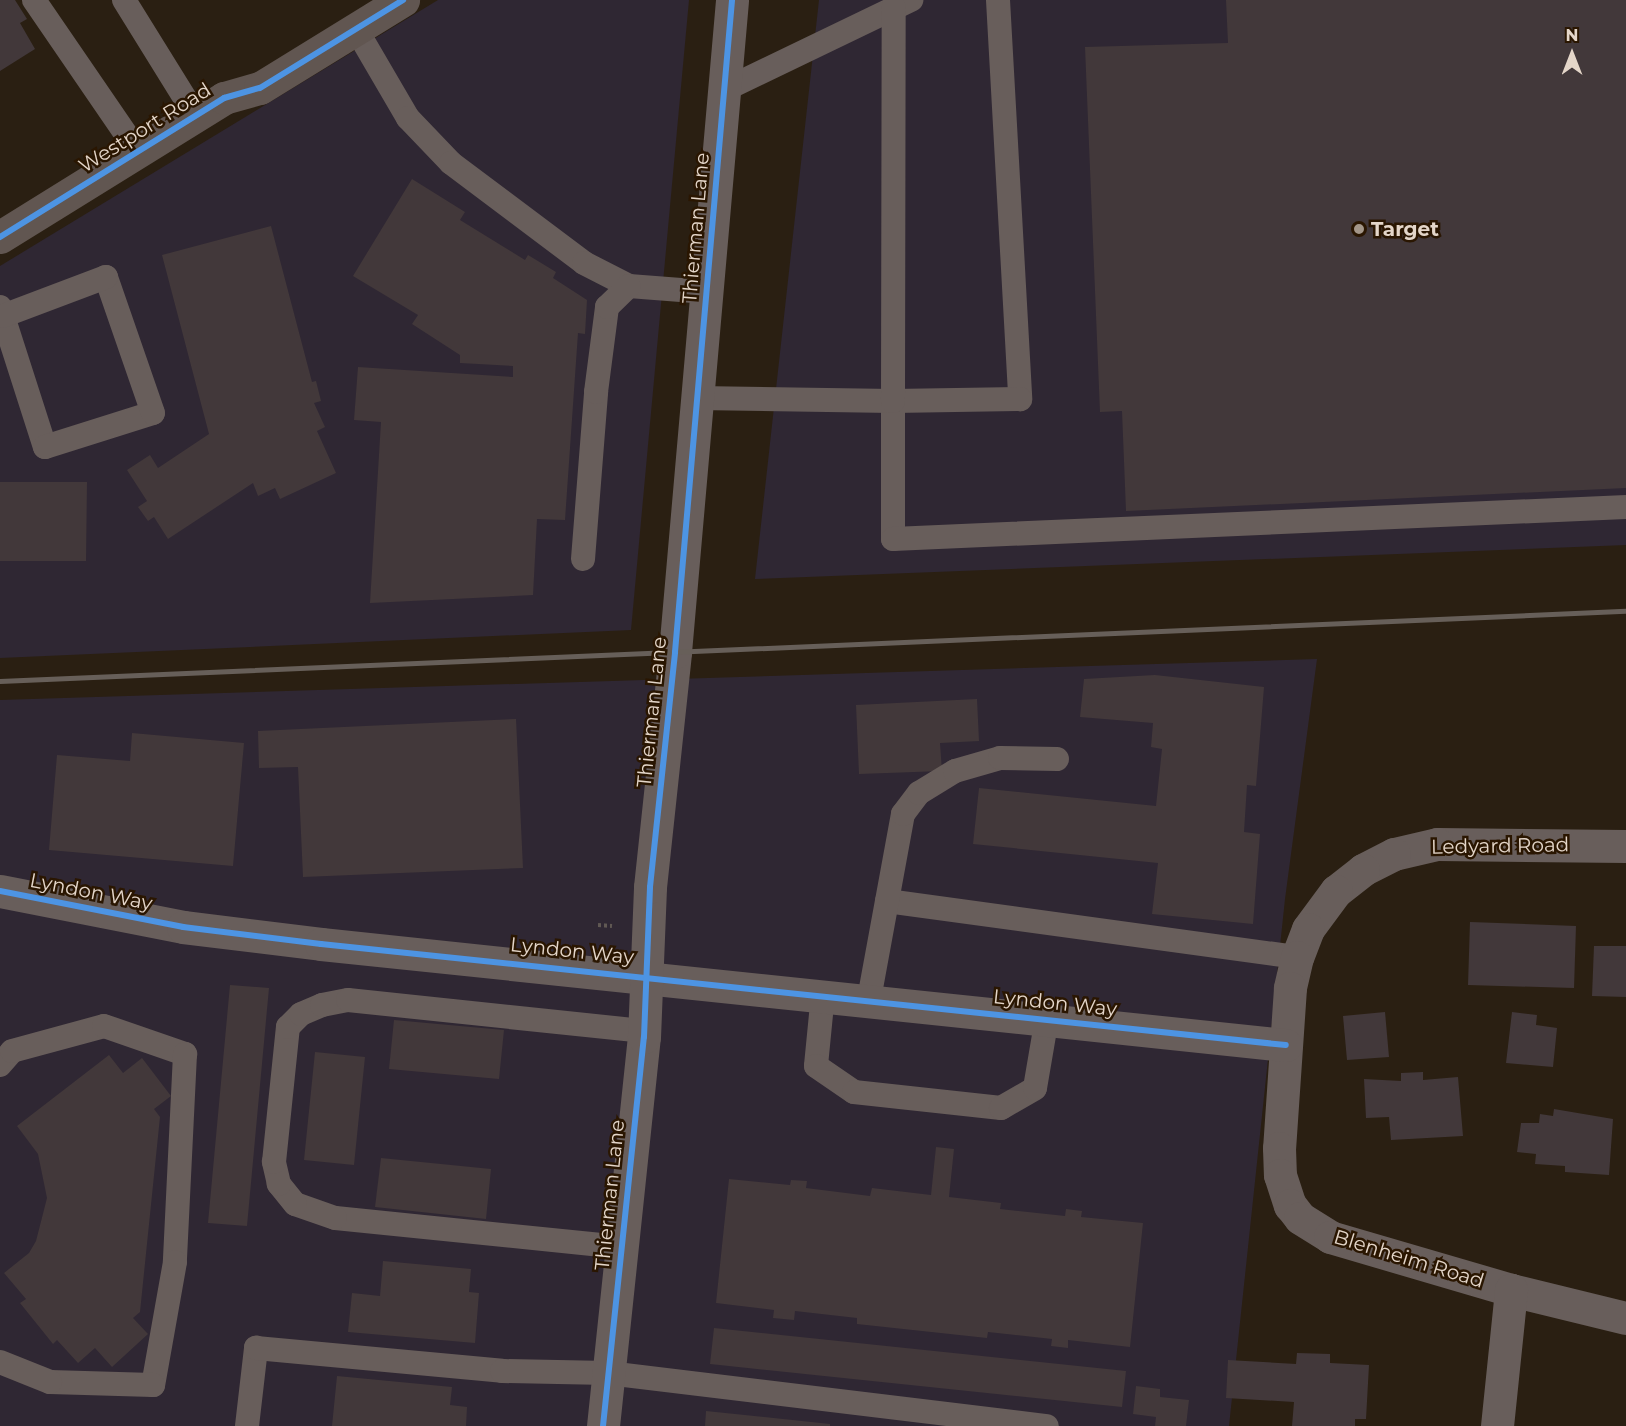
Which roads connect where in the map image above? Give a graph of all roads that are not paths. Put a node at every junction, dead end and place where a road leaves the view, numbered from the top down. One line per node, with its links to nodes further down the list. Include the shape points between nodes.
1 (34, 0): 11 (lane)
2 (124, 0): 10 (lane)
3 (403, 0): 8 (main road, Westport Road)
4 (732, 0): 9 (street, Thierman Lane)
5 (998, 0): 17 (lane, via 1020,399)
6 (903, 4): 7 (lane); 17 (lane)
7 (867, 10): 9 (lane)
8 (356, 29): 10 (main road, Westport Road, via 260,88 224,98); 13 (lane, via 408,118 452,162 584,263)
9 (724, 90): 14 (street, Thierman Lane)
10 (196, 116): 11 (main road, Westport Road)
11 (138, 152): 12 (main road, Westport Road)
12 (0, 237)
13 (629, 286): 14 (lane); 19 (lane, via 607,307)
14 (707, 292): 16 (street, Thierman Lane)
15 (1, 312): 15 (lane, via 45,447 153,413 106,277)
16 (697, 398): 17 (lane); 25 (street, Thierman Lane)
17 (893, 401): 18 (lane, via 893,539)
18 (1626, 507)
19 (583, 559)
20 (1057, 759): 23 (lane, via 1000,758 955,771 919,793 903,814)
21 (1626, 846): 24 (street, Ledyard Road, via 1437,844 1394,854 1363,870 1336,891 1308,929)
22 (0, 891): 25 (street, Lyndon Way, via 183,927)
23 (887, 901): 24 (lane); 27 (lane)
24 (1297, 957): 30 (street, Ledyard Road)
25 (645, 975): 26 (street, Lyndon Way); 29 (street, Thierman Lane)
26 (824, 994): 27 (street, Lyndon Way); 28 (lane, via 816,1066 854,1092 1001,1108 1035,1088)
27 (869, 999): 28 (street, Lyndon Way)
28 (1047, 1018): 30 (street, Lyndon Way)
29 (644, 1030): 32 (street, Thierman Lane); 32 (lane, via 348,1000 301,1014 288,1027 274,1162 279,1184 295,1204 335,1218)
30 (1286, 1045): 33 (street, Blenheim Road, via 1280,1175 1290,1205 1300,1218 1330,1237)
31 (0, 1065): 35 (lane, via 12,1051 104,1026 186,1054 176,1262 153,1384 50,1382)
32 (621, 1247): 36 (street, Thierman Lane)
33 (1510, 1290): 34 (street, Blenheim Road); 40 (street)
34 (1626, 1318)
35 (0, 1362)
36 (608, 1373): 37 (lane, via 502,1371 256,1348); 38 (street, Thierman Lane); 39 (lane)
37 (247, 1426)
38 (603, 1426)
39 (1047, 1426)
40 (1497, 1426)

